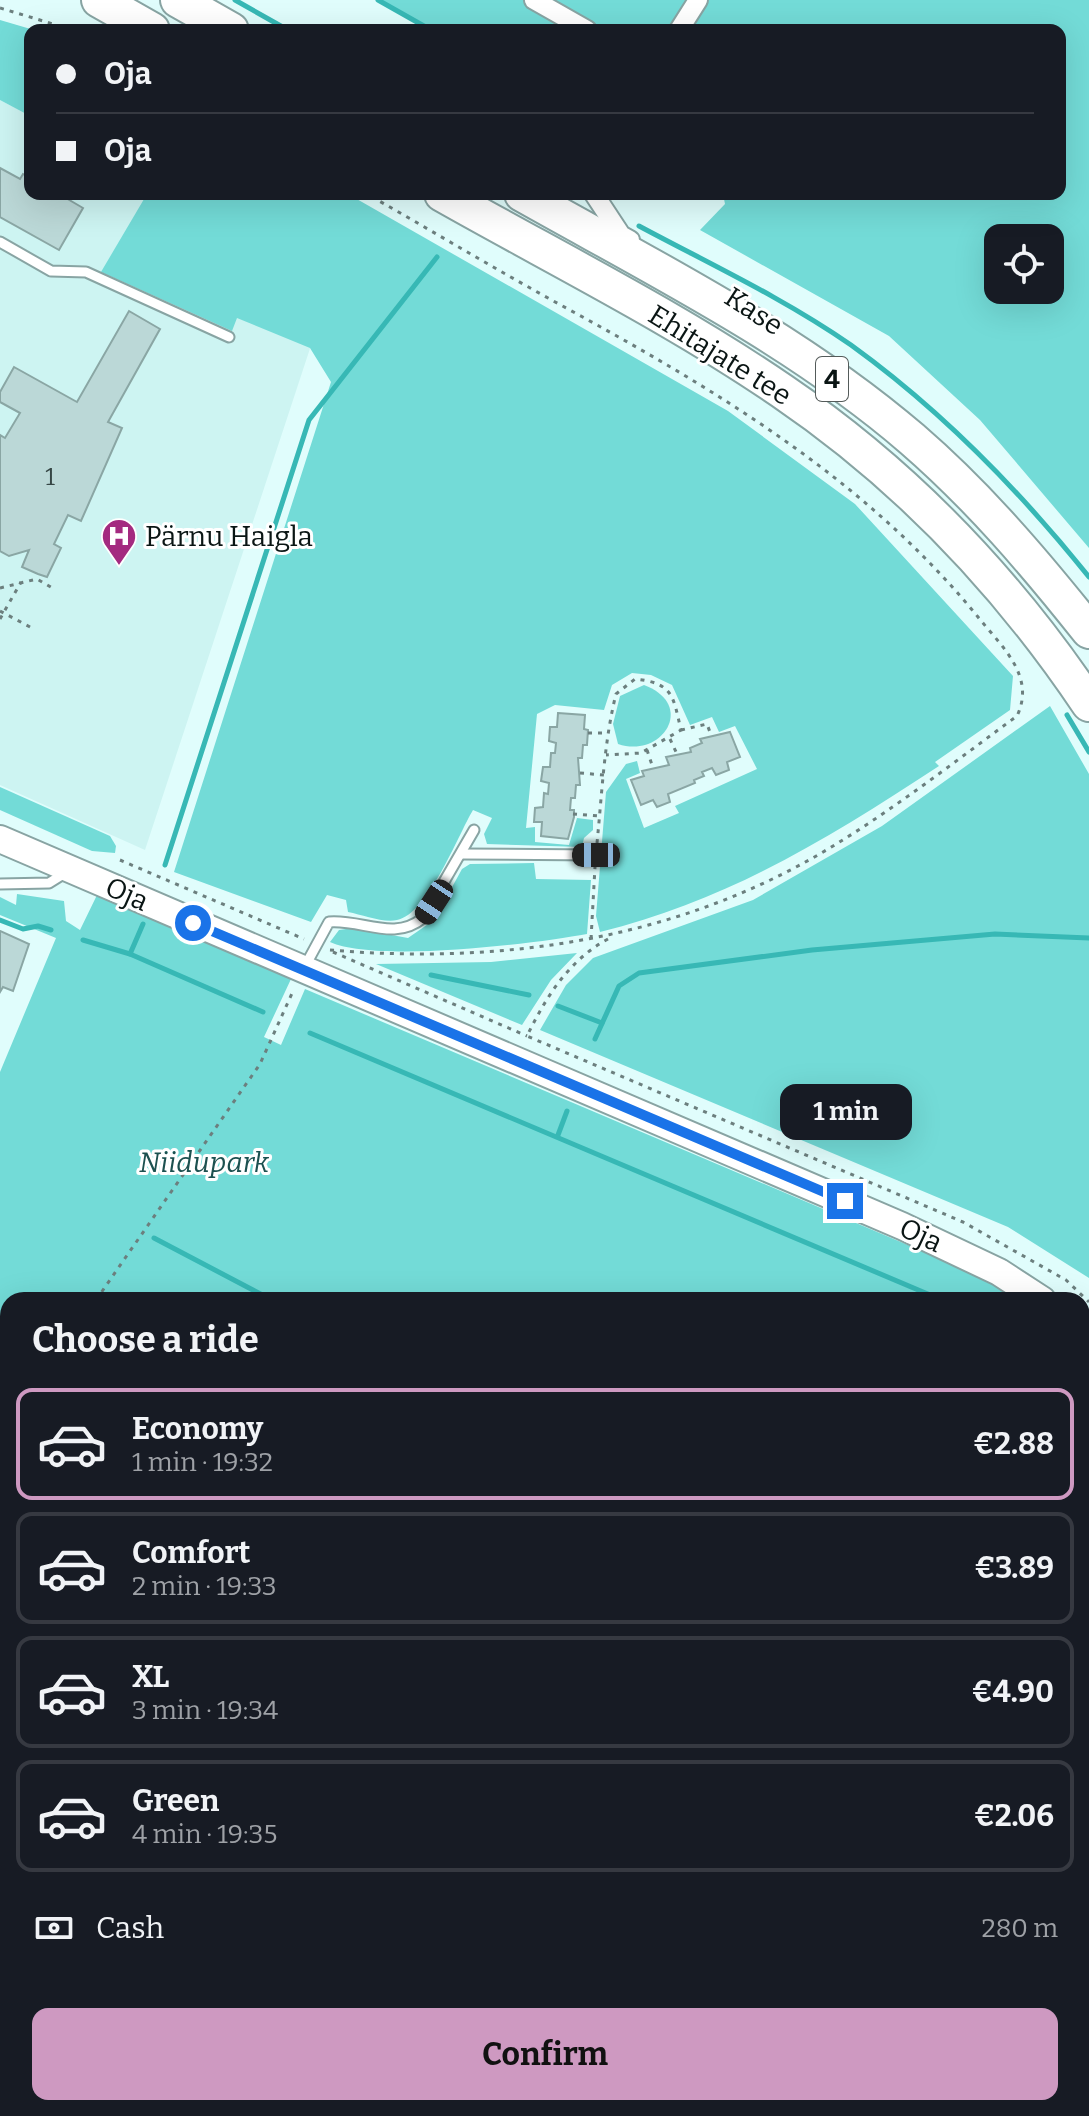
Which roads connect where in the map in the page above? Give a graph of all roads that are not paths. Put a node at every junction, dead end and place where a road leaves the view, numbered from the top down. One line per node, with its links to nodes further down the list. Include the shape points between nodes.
1 (99, 0): 5 (highway)
2 (178, 0): 6 (highway)
3 (534, 0): 7 (street)
4 (698, 0): 8 (street)
5 (141, 24)
6 (220, 24)
7 (576, 24)
8 (683, 24)
9 (452, 200): 16 (highway, Ehitajate tee / 4, via 782,391 868,457 952,530 1022,612)
10 (533, 200): 14 (highway, Ehitajate tee / 4, via 739,316)
11 (598, 200): 14 (street, Kase, via 621,235 725,292 870,388)
12 (0, 242): 13 (lane, via 51,271 86,272)
13 (229, 337)
14 (911, 438): 15 (highway, Ehitajate tee / 4, via 977,499)
15 (1089, 631)
16 (1089, 704)
17 (474, 830): 19 (lane)
18 (0, 839): 21 (street, Oja)
19 (461, 854): 20 (lane); 23 (lane, via 423,918 412,927 386,930 329,922)
20 (596, 855)
21 (71, 870): 22 (lane, via 49,883); 23 (street, Oja)
22 (0, 884)
23 (302, 971): 24 (street, Oja, via 902,1226)
24 (1030, 1292)

